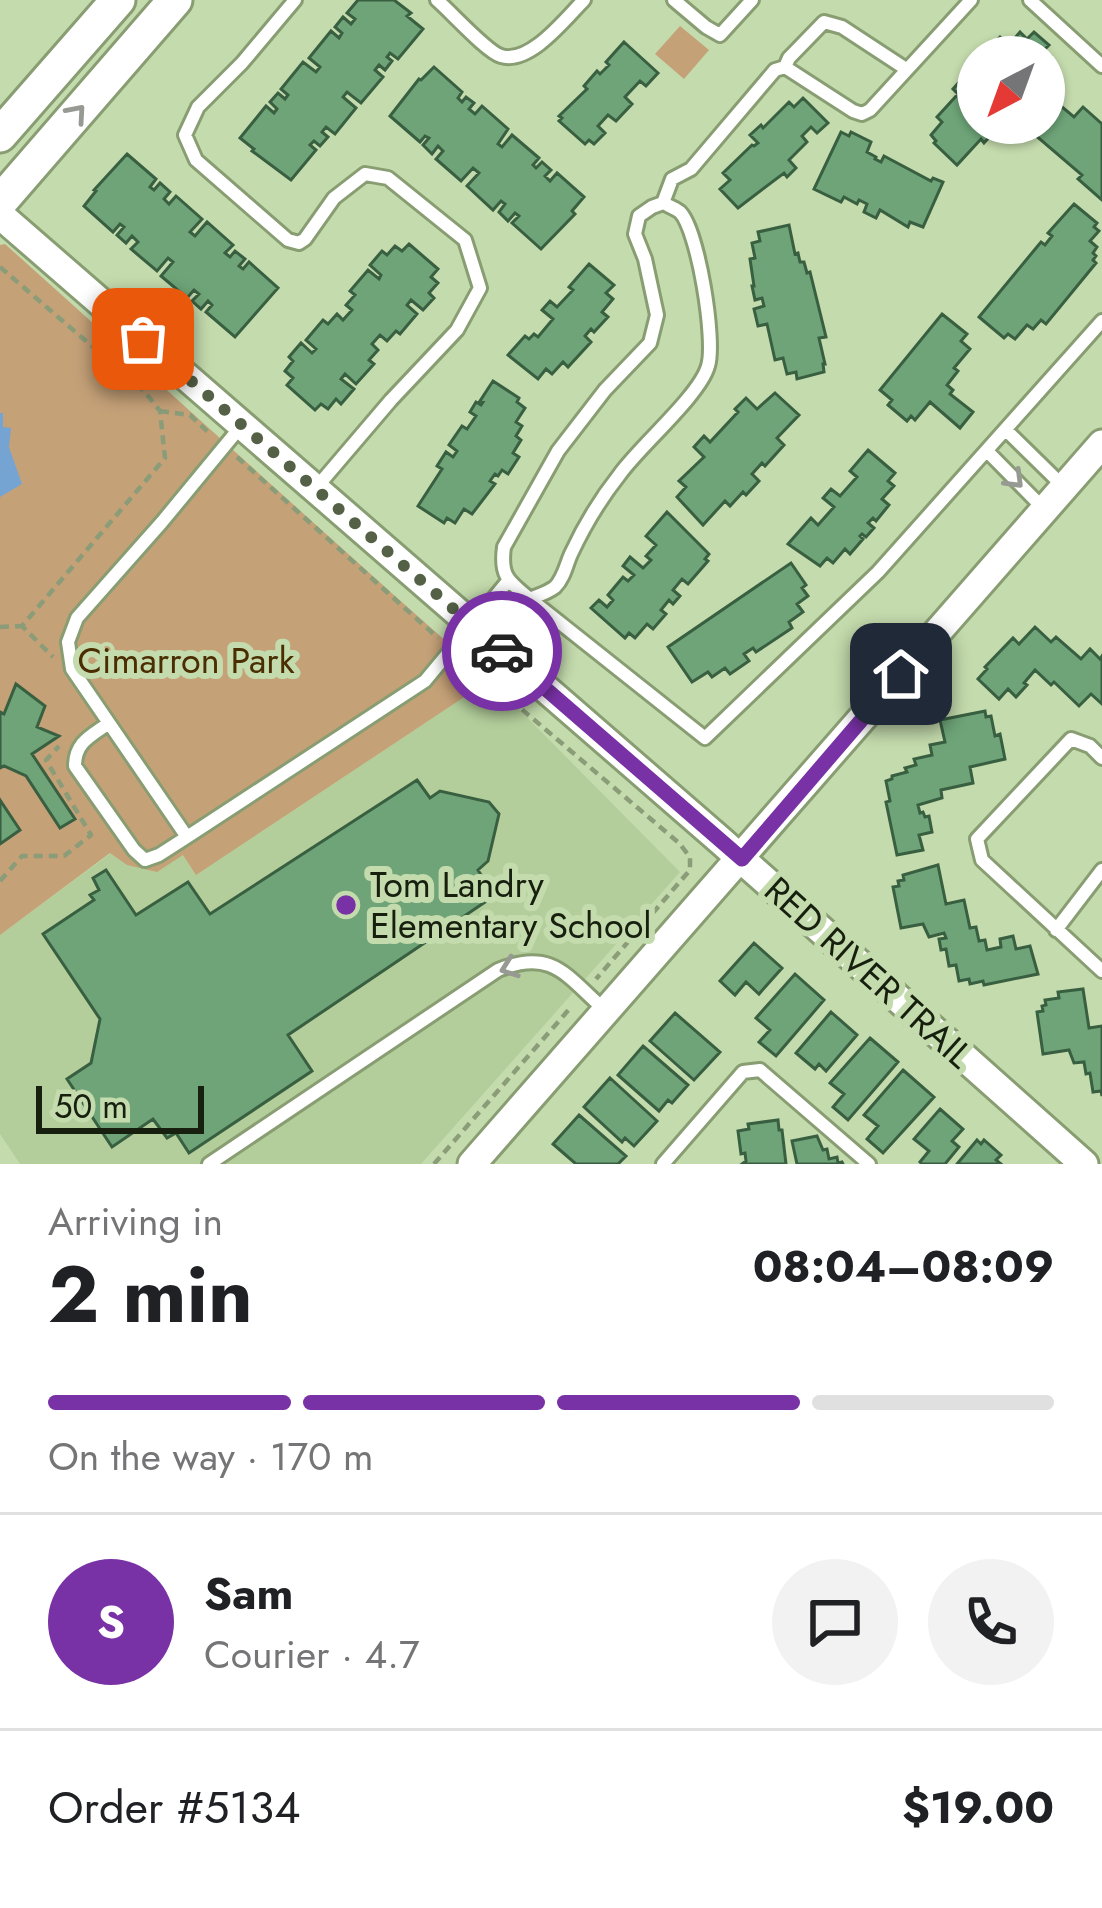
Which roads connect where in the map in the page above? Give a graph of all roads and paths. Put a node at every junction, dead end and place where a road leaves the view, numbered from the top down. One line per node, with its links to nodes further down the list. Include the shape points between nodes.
1 (118, 0): 13 (main road)
2 (175, 0): 14 (main road, one-way to 2)
3 (295, 0): 24 (lane, via 198,107 185,135 196,160 298,243 364,174 388,178 465,240 480,288 457,330)
4 (437, 0): 5 (lane, via 498,56 515,58)
5 (584, 0)
6 (674, 0): 7 (lane, via 720,35)
7 (752, 0)
8 (971, 0): 12 (lane)
9 (1030, 0): 10 (lane)
10 (1102, 66)
11 (784, 67): 12 (lane, via 862,114); 12 (lane, via 824,22); 15 (lane, via 691,170 672,179)
12 (906, 69)
13 (0, 135)
14 (0, 202)
15 (663, 203): 26 (lane, via 639,216 635,234 657,315 650,343 558,451 504,547); 27 (lane, via 681,213 689,232 711,332 708,370 621,472 560,582)
16 (0, 215): 20 (street, RED RIVER TRAIL)
17 (0, 267): 20 (path, via 160,413 190,415)
18 (1102, 320): 19 (lane)
19 (1006, 430): 22 (lane); 23 (lane)
20 (233, 436): 24 (street, RED RIVER TRAIL); 31 (path); 32 (lane, via 76,618 68,642 73,669)
21 (1102, 444): 23 (street)
22 (986, 451): 25 (lane, one-way to 25); 27 (lane, via 878,572 705,738)
23 (1064, 486): 25 (street)
24 (316, 489): 28 (street, RED RIVER TRAIL)
25 (1044, 509): 35 (street)
26 (508, 581): 27 (lane); 28 (lane)
27 (530, 599)
28 (472, 625): 31 (lane); 35 (street, RED RIVER TRAIL)
29 (22, 626): 30 (path)
30 (0, 628)
31 (451, 650): 34 (lane, via 425,681); 39 (path, via 690,857 691,870)
32 (110, 723): 34 (lane); 34 (lane, via 81,742 75,766 145,860)
33 (1102, 758): 37 (lane, via 1071,739 977,839 982,860)
34 (187, 837)
35 (742, 859): 39 (street); 45 (street, RED RIVER TRAIL)
36 (1102, 870): 37 (lane)
37 (1056, 930): 38 (lane)
38 (1102, 971)
39 (595, 1001): 40 (lane, one-way to 40, via 551,963 521,960); 41 (path); 42 (street)
40 (209, 1164)
41 (434, 1164)
42 (472, 1164)
43 (663, 1164): 44 (lane, via 743,1072 760,1070)
44 (868, 1164)
45 (1084, 1164)

